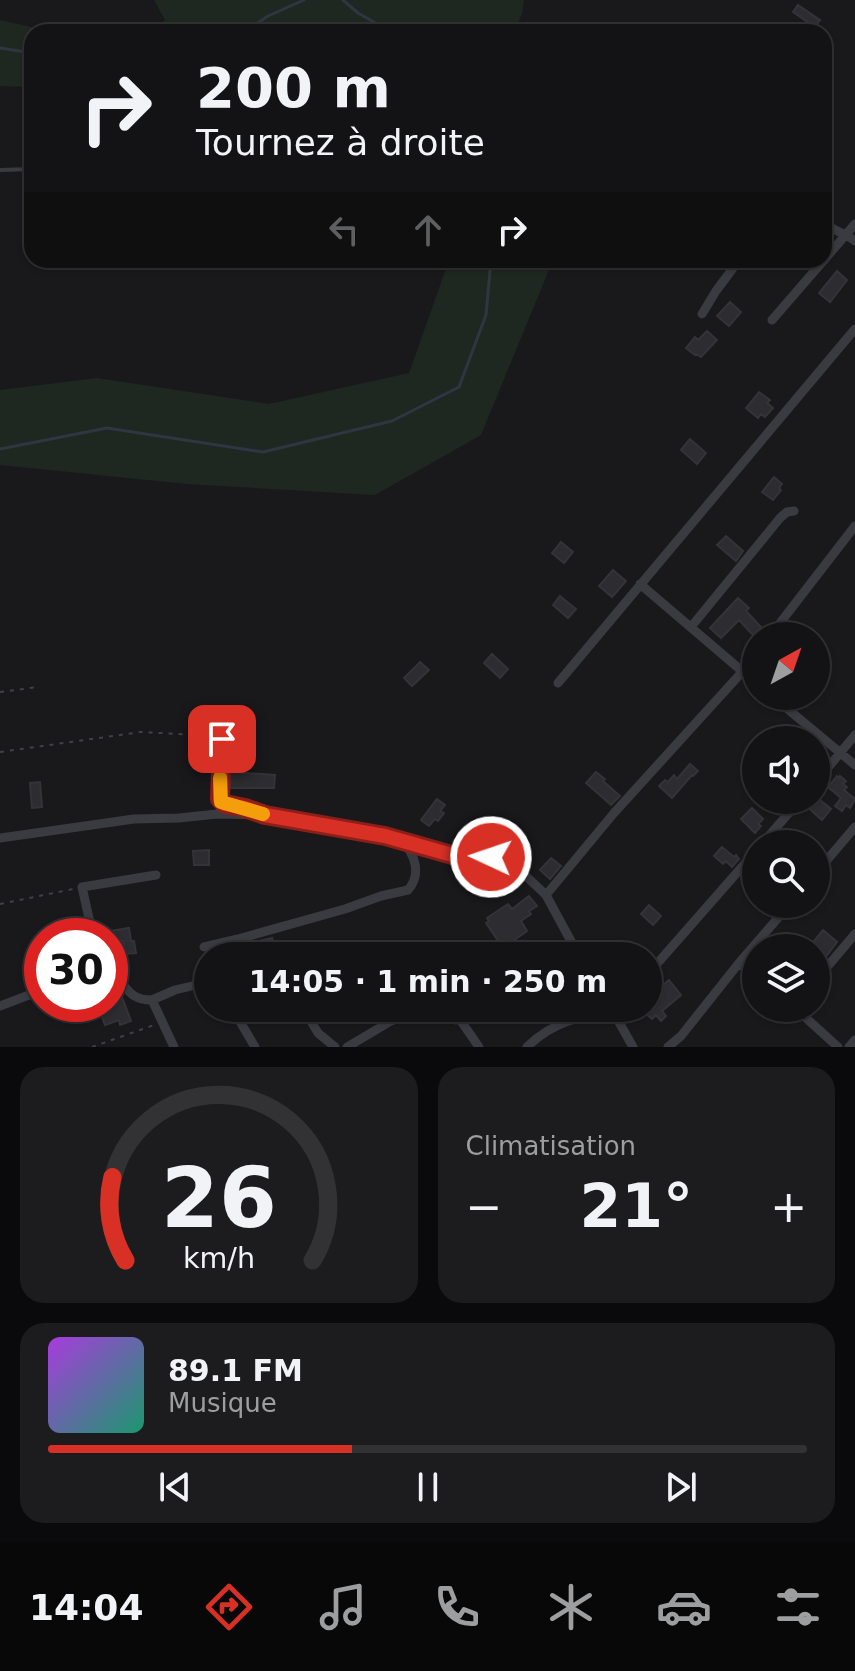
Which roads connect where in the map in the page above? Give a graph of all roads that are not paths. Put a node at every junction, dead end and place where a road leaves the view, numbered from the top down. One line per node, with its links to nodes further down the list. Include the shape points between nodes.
1 (24, 169): 2 (lane)
2 (0, 170)
3 (855, 224): 5 (street)
4 (832, 228): 5 (street)
5 (851, 237): 6 (street)
6 (832, 253)
7 (734, 268): 9 (street)
8 (817, 268): 10 (street)
9 (702, 314)
10 (772, 320)
11 (855, 329): 14 (street)
12 (794, 511): 16 (street, via 774,525)
13 (855, 526): 15 (street)
14 (640, 584): 16 (street); 19 (street)
15 (781, 622)
16 (691, 627): 17 (street)
17 (742, 670)
18 (742, 672): 35 (street)
19 (558, 683)
20 (789, 710): 23 (street)
21 (855, 735): 23 (street)
22 (222, 739): 27 (street, via 221,802)
23 (841, 753): 24 (street); 25 (street)
24 (855, 765)
25 (830, 766)
26 (788, 814): 29 (street)
27 (265, 815): 30 (street, via 134,819); 31 (street)
28 (855, 827): 32 (street)
29 (774, 830)
30 (0, 838)
31 (402, 840): 35 (street, via 466,859 510,861); 39 (street, via 416,867 408,890)
32 (830, 856)
33 (742, 867): 41 (street)
34 (156, 875): 36 (street, via 82,887)
35 (546, 895): 40 (street)
36 (89, 918)
37 (778, 918): 42 (street)
38 (855, 934): 43 (street)
39 (225, 942)
40 (571, 942)
41 (662, 958)
42 (739, 963): 44 (street); 67 (street)
43 (830, 963)
44 (742, 965)
45 (194, 985): 48 (street)
46 (128, 990): 48 (street)
47 (24, 997): 49 (street)
48 (152, 1000): 60 (street)
49 (0, 1006)
50 (240, 1022): 61 (street)
51 (312, 1022): 62 (street)
52 (389, 1022): 63 (street)
53 (459, 1022): 58 (street)
54 (461, 1022): 58 (street)
55 (567, 1022): 65 (street)
56 (620, 1022): 66 (street)
57 (810, 1022): 68 (street)
58 (463, 1025): 64 (street)
59 (855, 1040): 69 (street)
60 (174, 1047)
61 (255, 1047)
62 (335, 1047)
63 (347, 1047)
64 (479, 1047)
65 (527, 1047)
66 (633, 1047)
67 (668, 1047)
68 (838, 1047)
69 (849, 1047)

